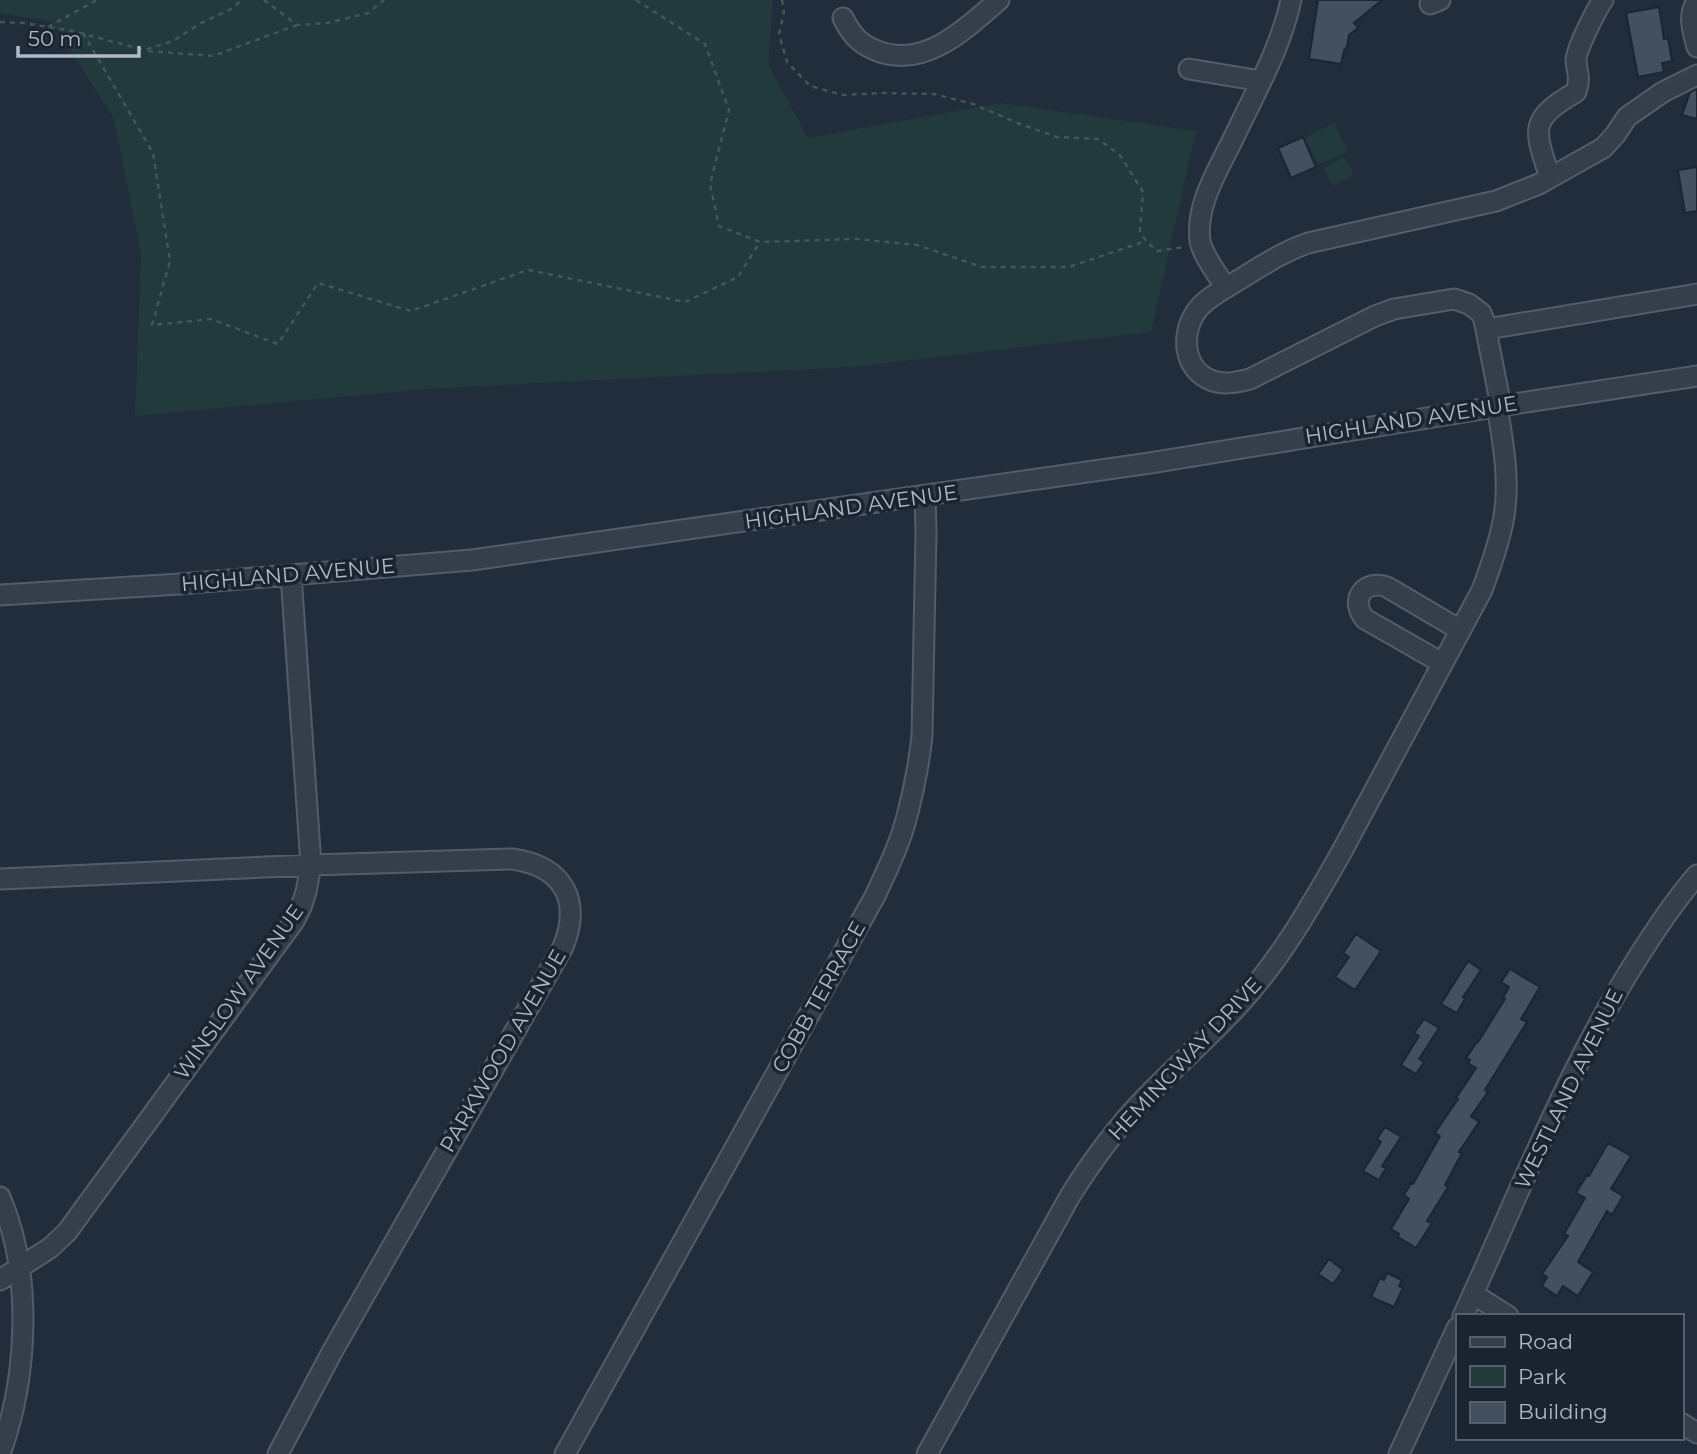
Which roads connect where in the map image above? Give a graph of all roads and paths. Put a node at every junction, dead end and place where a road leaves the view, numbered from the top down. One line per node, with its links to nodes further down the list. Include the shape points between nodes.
1 (97, 0): 14 (path)
2 (242, 0): 17 (path, via 173,41)
3 (264, 0): 13 (path)
4 (384, 0): 13 (path, via 368,13)
5 (636, 0): 23 (path, via 705,44 729,110 710,184 719,226)
6 (782, 0): 22 (path, via 779,34 788,62 810,86 843,95 934,94 973,104 1056,137 1098,139 1120,155 1143,192 1140,231)
7 (999, 0): 11 (street, via 927,52 896,56 871,49 852,35)
8 (1291, 0): 20 (street)
9 (1603, 0): 21 (street, via 1576,58 1580,82 1576,92 1550,108 1540,121 1539,141)
10 (1689, 3): 16 (street)
11 (843, 18)
12 (0, 22): 14 (path)
13 (297, 25): 17 (path, via 213,56)
14 (48, 27): 15 (path)
15 (83, 33): 17 (path); 23 (path, via 153,153 170,261 152,325 212,318 278,344 318,283 411,311 528,270 685,302 738,277)
16 (1697, 47)
17 (144, 50)
18 (1189, 69): 20 (street)
19 (1697, 75): 21 (street, via 1627,117 1603,148)
20 (1261, 81): 24 (street, via 1202,209)
21 (1550, 178): 25 (street, via 1496,201 1297,247)
22 (1146, 241): 23 (path, via 1069,267 982,267 917,245 856,239); 24 (path, via 1157,251)
23 (760, 242)
24 (1201, 245): 25 (street)
25 (1226, 288): 27 (street, via 1196,311 1186,341 1196,370 1221,383 1250,379 1375,316 1405,307 1462,300 1481,313)
26 (1697, 294): 27 (street)
27 (1487, 329): 29 (street, HEMINGWAY DRIVE)
28 (1697, 376): 29 (street, HIGHLAND AVENUE)
29 (1499, 406): 30 (street, HIGHLAND AVENUE); 33 (street, HEMINGWAY DRIVE, via 1506,475 1504,514 1482,590)
30 (925, 496): 31 (street, HIGHLAND AVENUE, via 472,560); 47 (street, COBB TERRACE, via 922,736 899,841 875,896)
31 (290, 575): 32 (street, HIGHLAND AVENUE); 35 (street, WINSLOW AVENUE)
32 (0, 595)
33 (1460, 631): 34 (street, HEMINGWAY DRIVE); 34 (street, via 1387,587 1368,587 1360,596 1358,608 1365,619)
34 (1442, 663): 48 (street, HEMINGWAY DRIVE, via 1301,921 1237,1007 1143,1100 1087,1169)
35 (311, 865): 37 (street, PARKWOOD AVENUE); 39 (street, WINSLOW AVENUE, via 294,921 67,1232); 46 (street, PARKWOOD AVENUE, via 523,860 555,877 568,895 571,910 563,947)
36 (1697, 875): 41 (street, WESTLAND AVENUE, via 1626,976 1592,1035)
37 (0, 879)
38 (0, 1197): 39 (street)
39 (20, 1268): 40 (street, WINSLOW AVENUE); 45 (street, via 18,1388)
40 (0, 1280)
41 (1473, 1294): 42 (street, WESTLAND AVENUE); 43 (street)
42 (1464, 1314)
43 (1505, 1314)
44 (1456, 1330): 49 (street)
45 (0, 1454)
46 (278, 1454)
47 (565, 1454)
48 (927, 1454)
49 (1399, 1454)

